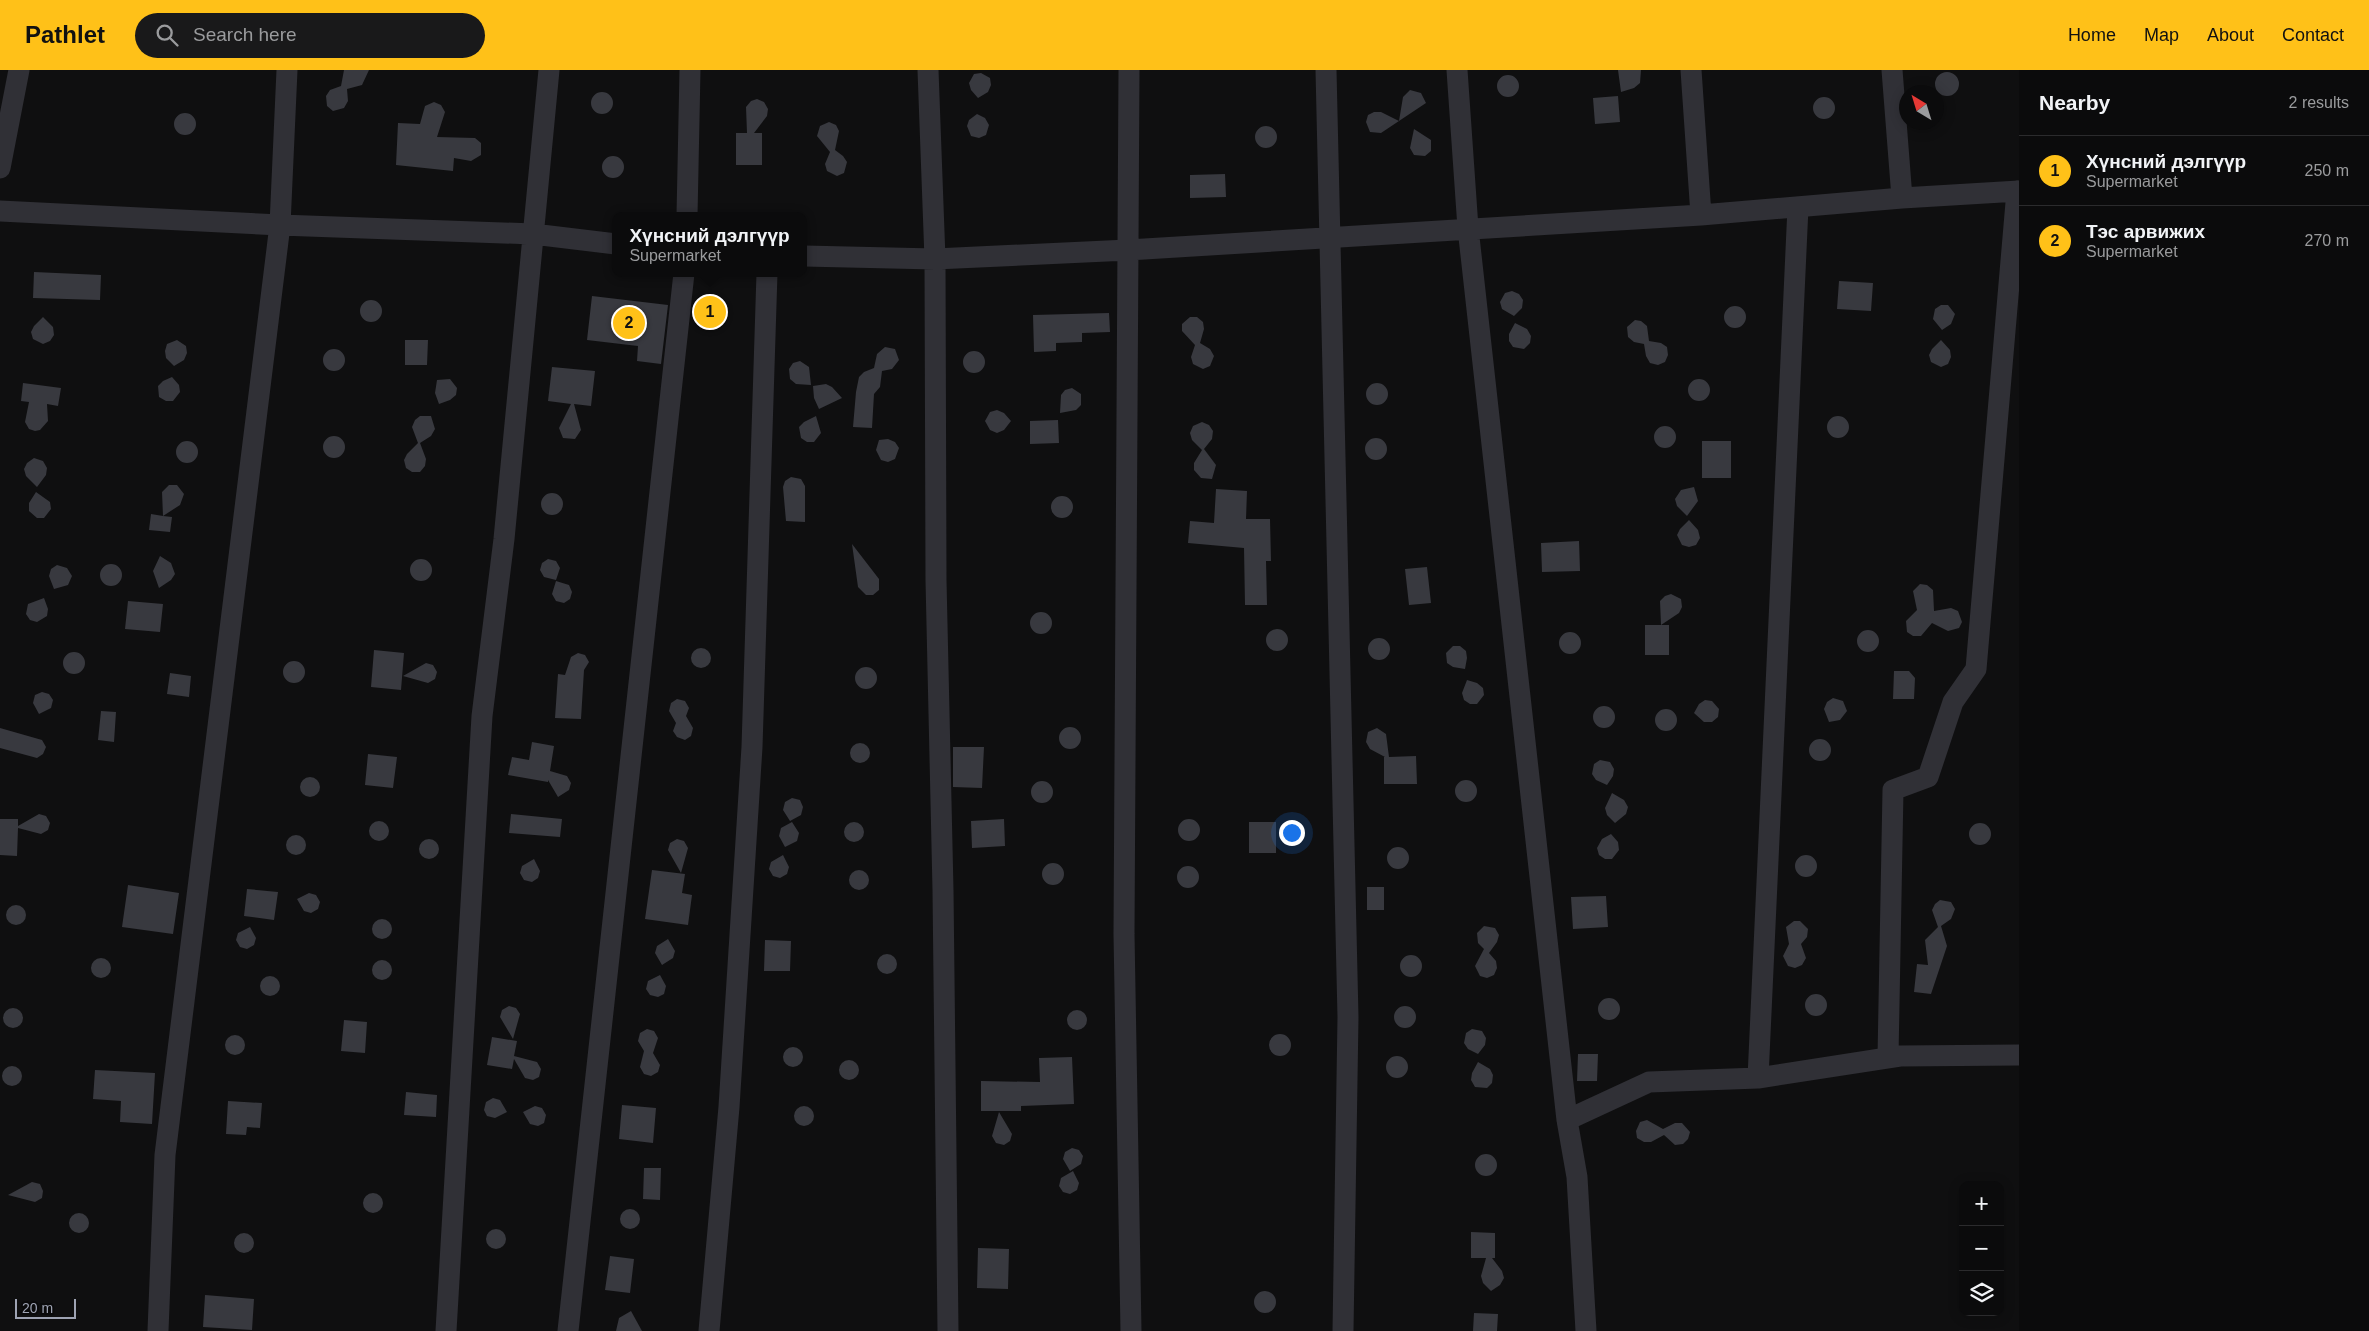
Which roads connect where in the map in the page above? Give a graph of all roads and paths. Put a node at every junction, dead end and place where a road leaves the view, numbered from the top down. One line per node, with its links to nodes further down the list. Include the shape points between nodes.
1 (19, 70): 11 (street)
2 (288, 70): 18 (street)
3 (549, 70): 20 (street)
4 (690, 70): 16 (street)
5 (928, 70): 25 (street)
6 (1129, 70): 23 (street)
7 (1326, 70): 21 (street)
8 (1457, 70): 19 (street)
9 (1691, 70): 17 (street)
10 (1892, 70): 13 (street)
11 (0, 168)
12 (2018, 191): 13 (street); 29 (street, via 1976,669 1952,702 1928,777 1893,790)
13 (1902, 198): 14 (street)
14 (1798, 207): 17 (street); 30 (street)
15 (0, 211): 18 (street)
16 (687, 212)
17 (1701, 215): 19 (street)
18 (280, 225): 20 (street); 32 (street, via 165,1155)
19 (1468, 228): 21 (street); 31 (street)
20 (533, 234): 22 (street); 33 (street, via 504,540 482,716)
21 (1330, 237): 23 (street); 38 (street, via 1348,1017)
22 (612, 244)
23 (1128, 250): 25 (street); 37 (street, via 1124,934)
24 (807, 256): 25 (street)
25 (935, 260): 36 (street, via 936,580)
26 (684, 277): 34 (street)
27 (767, 277): 35 (street, via 752,747 729,1107)
28 (2019, 1055): 29 (street)
29 (1888, 1057): 30 (street)
30 (1758, 1078): 31 (street, via 1649,1082)
31 (1567, 1120): 39 (street, via 1577,1177)
32 (158, 1331)
33 (446, 1331)
34 (568, 1331)
35 (709, 1331)
36 (948, 1331)
37 (1131, 1331)
38 (1343, 1331)
39 (1586, 1331)

